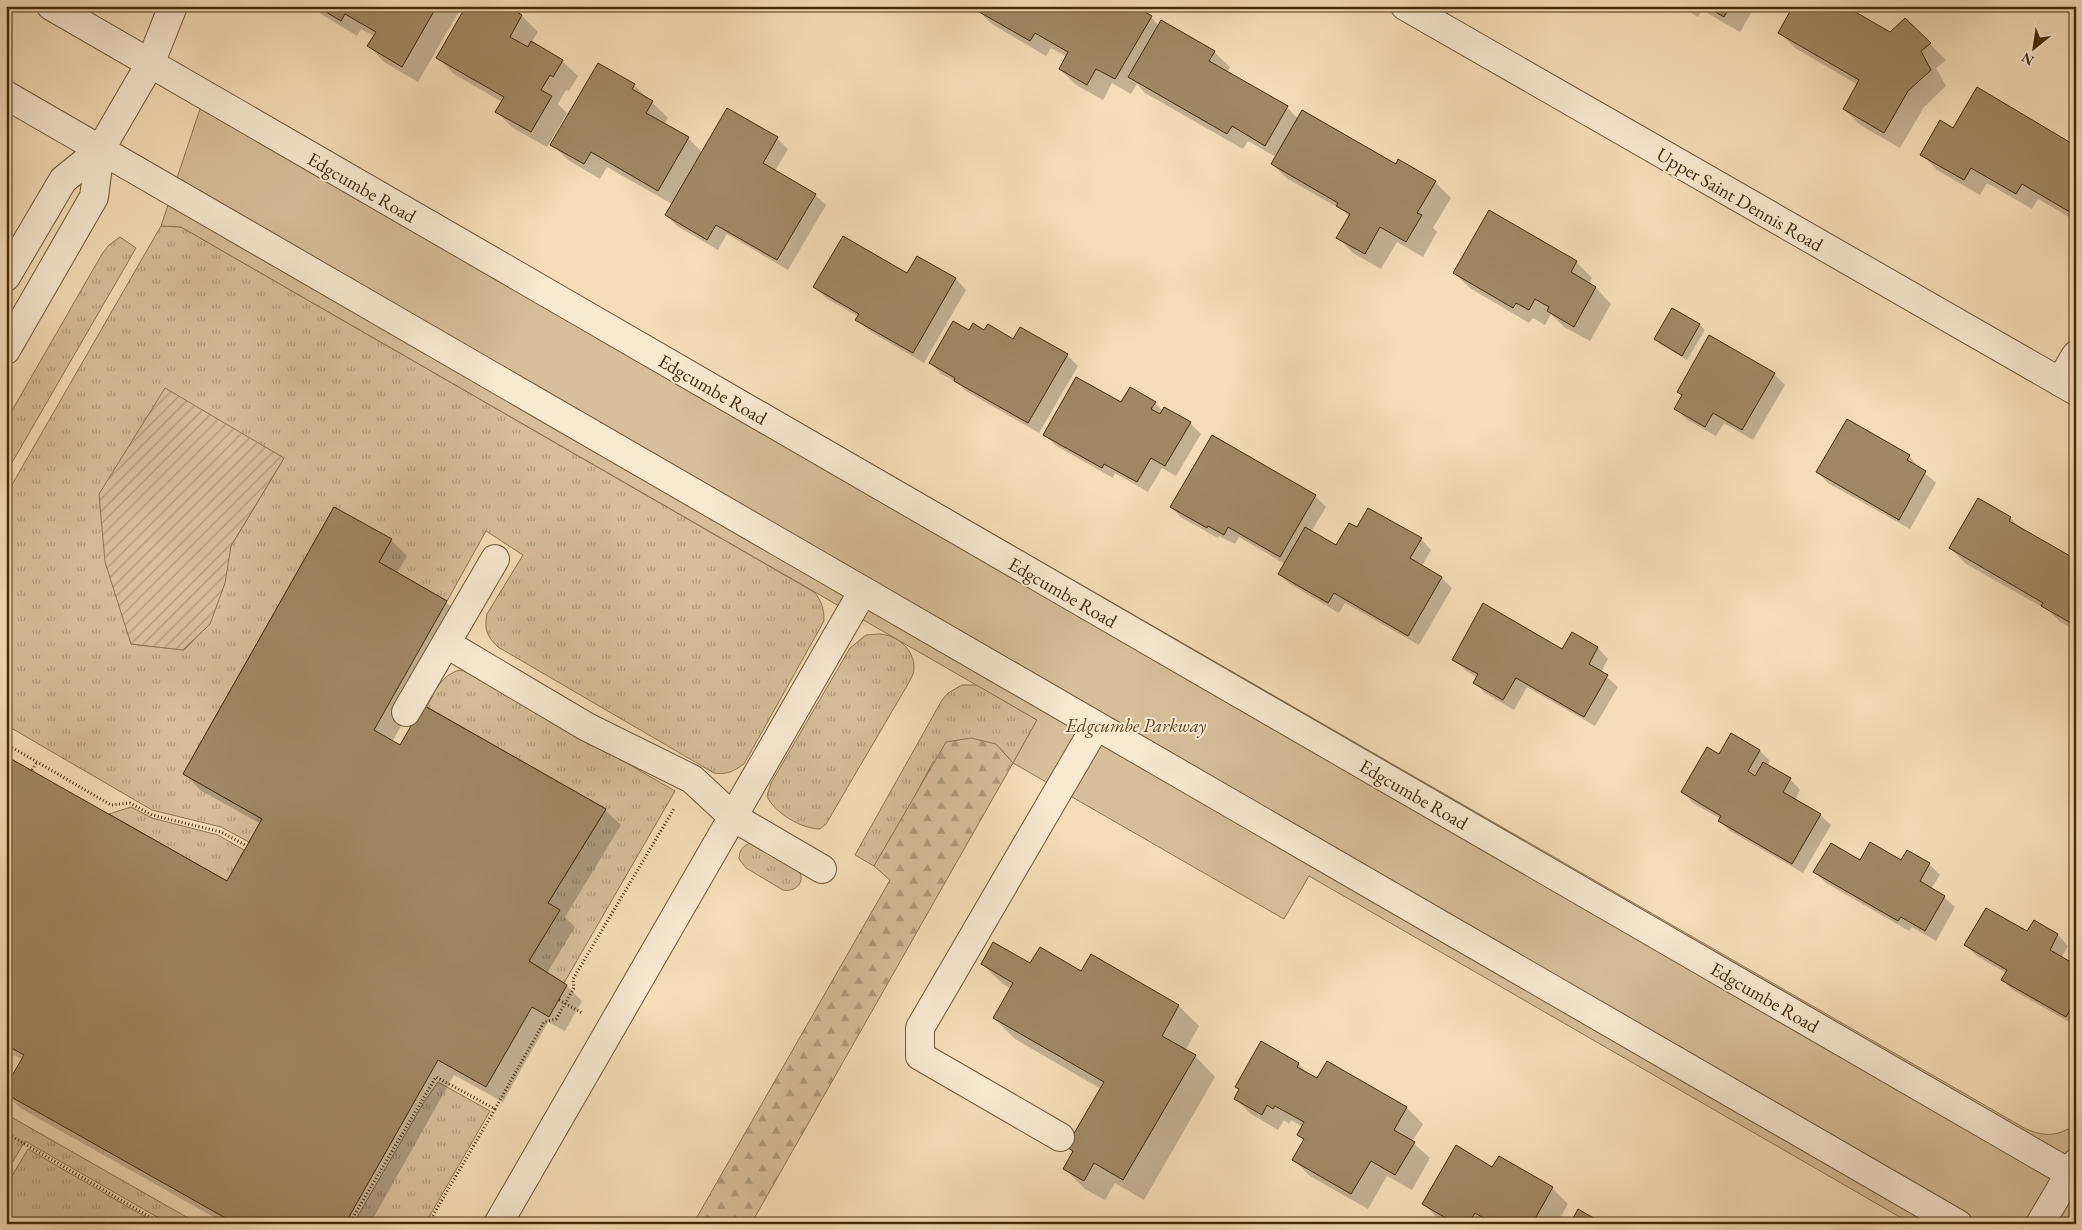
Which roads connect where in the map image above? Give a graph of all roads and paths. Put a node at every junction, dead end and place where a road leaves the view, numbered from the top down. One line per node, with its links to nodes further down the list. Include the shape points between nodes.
1 (51, 6): 4 (street, Edgcumbe Road)
2 (173, 6): 4 (street)
3 (1405, 6): 10 (street, Upper Saint Dennis Road)
4 (150, 64): 6 (street); 28 (street, Edgcumbe Road)
5 (6, 95): 6 (street)
6 (100, 150): 7 (street, via 62,180); 8 (street, via 94,197); 12 (street)
7 (6, 277)
8 (6, 350)
9 (2076, 355): 10 (street)
10 (2068, 387)
11 (495, 559): 13 (street)
12 (863, 591): 15 (street); 20 (street)
13 (447, 644): 14 (street); 19 (street, via 587,727)
14 (406, 712)
15 (1096, 726): 27 (street, via 920,1028 920,1056); 33 (street)
16 (6, 744): 17 (path)
17 (36, 762): 18 (path); 21 (path, via 111,805 130,803 152,815 220,832)
18 (32, 770)
19 (692, 779): 20 (street); 24 (path, via 573,979 574,988)
20 (733, 817): 22 (street); 32 (street)
21 (246, 846)
22 (822, 869)
23 (559, 1000): 24 (path)
24 (565, 1003): 25 (path, via 556,1019 544,1022)
25 (495, 1108): 30 (path, via 436,1077); 31 (path)
26 (6, 1133): 29 (path)
27 (1060, 1137)
28 (2074, 1171): 34 (street)
29 (160, 1223)
30 (349, 1224)
31 (428, 1224)
32 (498, 1224)
33 (1958, 1224)
34 (2040, 1224)

